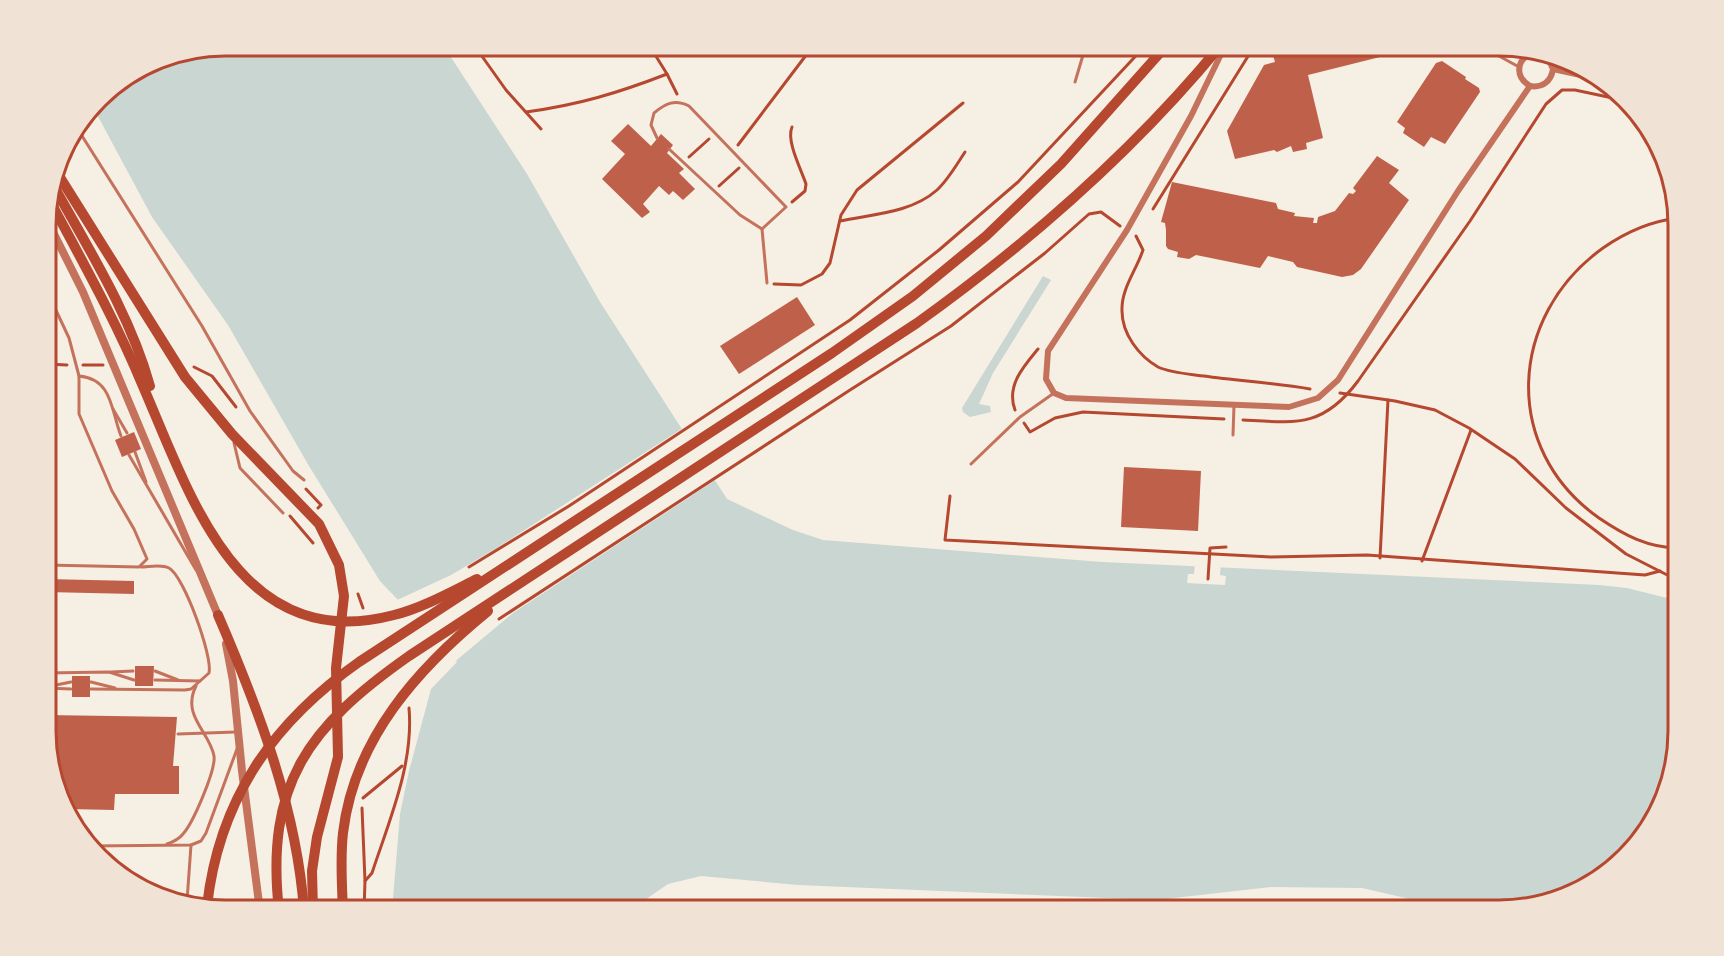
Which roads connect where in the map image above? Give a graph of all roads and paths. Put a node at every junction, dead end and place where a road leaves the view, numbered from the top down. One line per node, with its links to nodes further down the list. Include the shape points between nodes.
1 (482, 56): 22 (path)
2 (656, 56): 15 (path)
3 (805, 56): 29 (path)
4 (1083, 56): 17 (lane)
5 (1136, 56): 80 (path, via 1058,142 983,212 850,320 763,380)
6 (1157, 56): 76 (main road, via 1085,138 987,236 888,315)
7 (1211, 56): 83 (main road, via 1126,149 1042,228 927,316)
8 (1220, 56): 50 (street, via 1191,116 1126,230 1048,351 1046,380)
9 (1247, 56): 38 (path)
10 (1499, 56): 13 (lane)
11 (1524, 57): 13 (street)
12 (1550, 63): 14 (street)
13 (1519, 67): 18 (street, via 1520,76)
14 (1553, 69): 16 (street); 18 (street, via 1546,84)
15 (667, 74): 20 (path); 22 (path, via 617,94)
16 (1576, 74)
17 (1075, 82)
18 (1530, 86): 49 (street, via 1458,191 1358,351)
19 (1612, 98): 51 (path, via 1562,90 1551,99)
20 (679, 101): 25 (lane); 27 (lane, via 654,114 651,125)
21 (963, 103): 40 (path, via 857,190)
22 (526, 112): 24 (path)
23 (792, 127): 36 (path, via 792,141 806,184 805,191)
24 (540, 129)
25 (715, 133): 29 (lane); 31 (path)
26 (82, 135): 66 (lane, via 202,326 250,411 293,471)
27 (657, 138)
28 (669, 149): 31 (lane)
29 (733, 151): 32 (lane)
30 (965, 152): 40 (path, via 939,188 923,200 906,208)
31 (684, 163): 34 (lane)
32 (744, 163): 34 (path); 36 (lane)
33 (61, 180): 60 (main road, via 185,377)
34 (714, 191): 42 (lane)
35 (58, 195): 59 (main road, via 130,330)
36 (786, 207): 42 (lane)
37 (56, 212): 59 (main road, via 122,336)
38 (1148, 217)
39 (1668, 220): 73 (path, via 1635,230 1590,258 1570,276 1546,311 1530,356 1528,377 1534,430 1567,492 1629,537)
40 (840, 221): 45 (path, via 830,262 822,274 801,285)
41 (1142, 226): 49 (path, via 1136,236 1143,250 1125,289 1122,312 1128,334 1140,354 1160,368 1184,374)
42 (762, 229): 45 (lane)
43 (1112, 234): 89 (path, via 1118,224 1101,212 1089,214 951,326)
44 (56, 238): 85 (street, via 83,292)
45 (766, 283)
46 (56, 310): 48 (lane, via 69,338)
47 (1041, 346): 55 (path, via 1015,382 1012,399)
48 (79, 376): 54 (lane, via 103,385); 79 (lane, via 79,414 112,491 146,555 145,564)
49 (1327, 392): 51 (path); 53 (street, via 1298,406)
50 (1054, 393): 53 (street, via 1066,398); 55 (lane)
51 (1348, 394): 52 (path); 56 (path, via 1330,411 1308,421)
52 (1388, 400): 57 (path, via 1435,411); 75 (path)
53 (1234, 405): 56 (lane)
54 (112, 407): 58 (lane); 62 (lane)
55 (1020, 417): 56 (path, via 1030,432 1055,418 1083,412); 65 (lane)
56 (1234, 419): 61 (lane)
57 (1472, 430): 77 (path); 81 (path, via 1515,459 1566,508 1626,554)
58 (127, 433)
59 (163, 433): 76 (main road, via 205,525 237,570 271,599 306,616 365,621 405,612)
60 (232, 435): 71 (lane, via 240,468); 123 (main road, via 319,524 334,550 343,581 344,613 336,669 338,757 315,847)
61 (1233, 435)
62 (121, 436)
63 (135, 452): 67 (lane)
64 (129, 455): 67 (lane)
65 (970, 464)
66 (304, 480)
67 (148, 487): 85 (lane)
68 (312, 494): 70 (path)
69 (950, 496): 75 (path, via 945,540 1271,557)
70 (320, 503)
71 (283, 513): 74 (path, via 305,532)
72 (1226, 547): 84 (path, via 1210,548)
73 (1668, 547)
74 (317, 551)
75 (1380, 558): 77 (path)
76 (518, 559): 119 (main road, via 332,681 292,718 258,761 232,809 214,860)
77 (1422, 561): 81 (path, via 1645,575)
78 (55, 565): 79 (lane)
79 (139, 567): 96 (lane, via 164,566 175,572 199,629 210,668)
80 (461, 572)
81 (1660, 572): 82 (path)
82 (1668, 576)
83 (530, 577): 121 (main road, via 377,678 326,725 300,762 283,803 277,839); 124 (main road, via 411,684 376,733 358,772 343,832)
84 (1208, 579)
85 (204, 585): 88 (street)
86 (366, 610): 87 (path)
87 (356, 612)
88 (218, 615): 108 (street, via 233,681); 122 (main road, via 243,674 280,787 302,876)
89 (495, 623)
90 (133, 671): 92 (lane)
91 (155, 671): 97 (lane)
92 (109, 672): 93 (lane); 94 (lane)
93 (55, 673)
94 (134, 680)
95 (155, 680): 97 (lane)
96 (202, 680): 97 (lane); 100 (lane)
97 (181, 681)
98 (71, 682): 101 (lane)
99 (91, 682): 105 (lane)
100 (198, 684): 105 (lane, via 178,691); 109 (lane, via 193,695 194,715)
101 (55, 685)
102 (55, 688): 103 (lane)
103 (71, 689)
104 (91, 689): 105 (lane)
105 (121, 689)
106 (412, 699): 107 (path)
107 (401, 712)
108 (238, 732): 109 (lane); 111 (street)
109 (202, 733): 110 (lane); 114 (lane, via 214,755 213,768 190,824 181,837)
110 (178, 734)
111 (239, 745): 115 (lane, via 206,833 201,842); 120 (street)
112 (365, 789): 113 (path)
113 (361, 800): 117 (path); 117 (path, via 403,765 399,796 372,873)
114 (163, 845): 115 (lane); 116 (lane)
115 (191, 845): 118 (lane)
116 (100, 846)
117 (365, 881): 125 (path)
118 (188, 896)
119 (208, 899)
120 (259, 900)
121 (278, 900)
122 (303, 900)
123 (313, 900)
124 (343, 900)
125 (364, 900)

